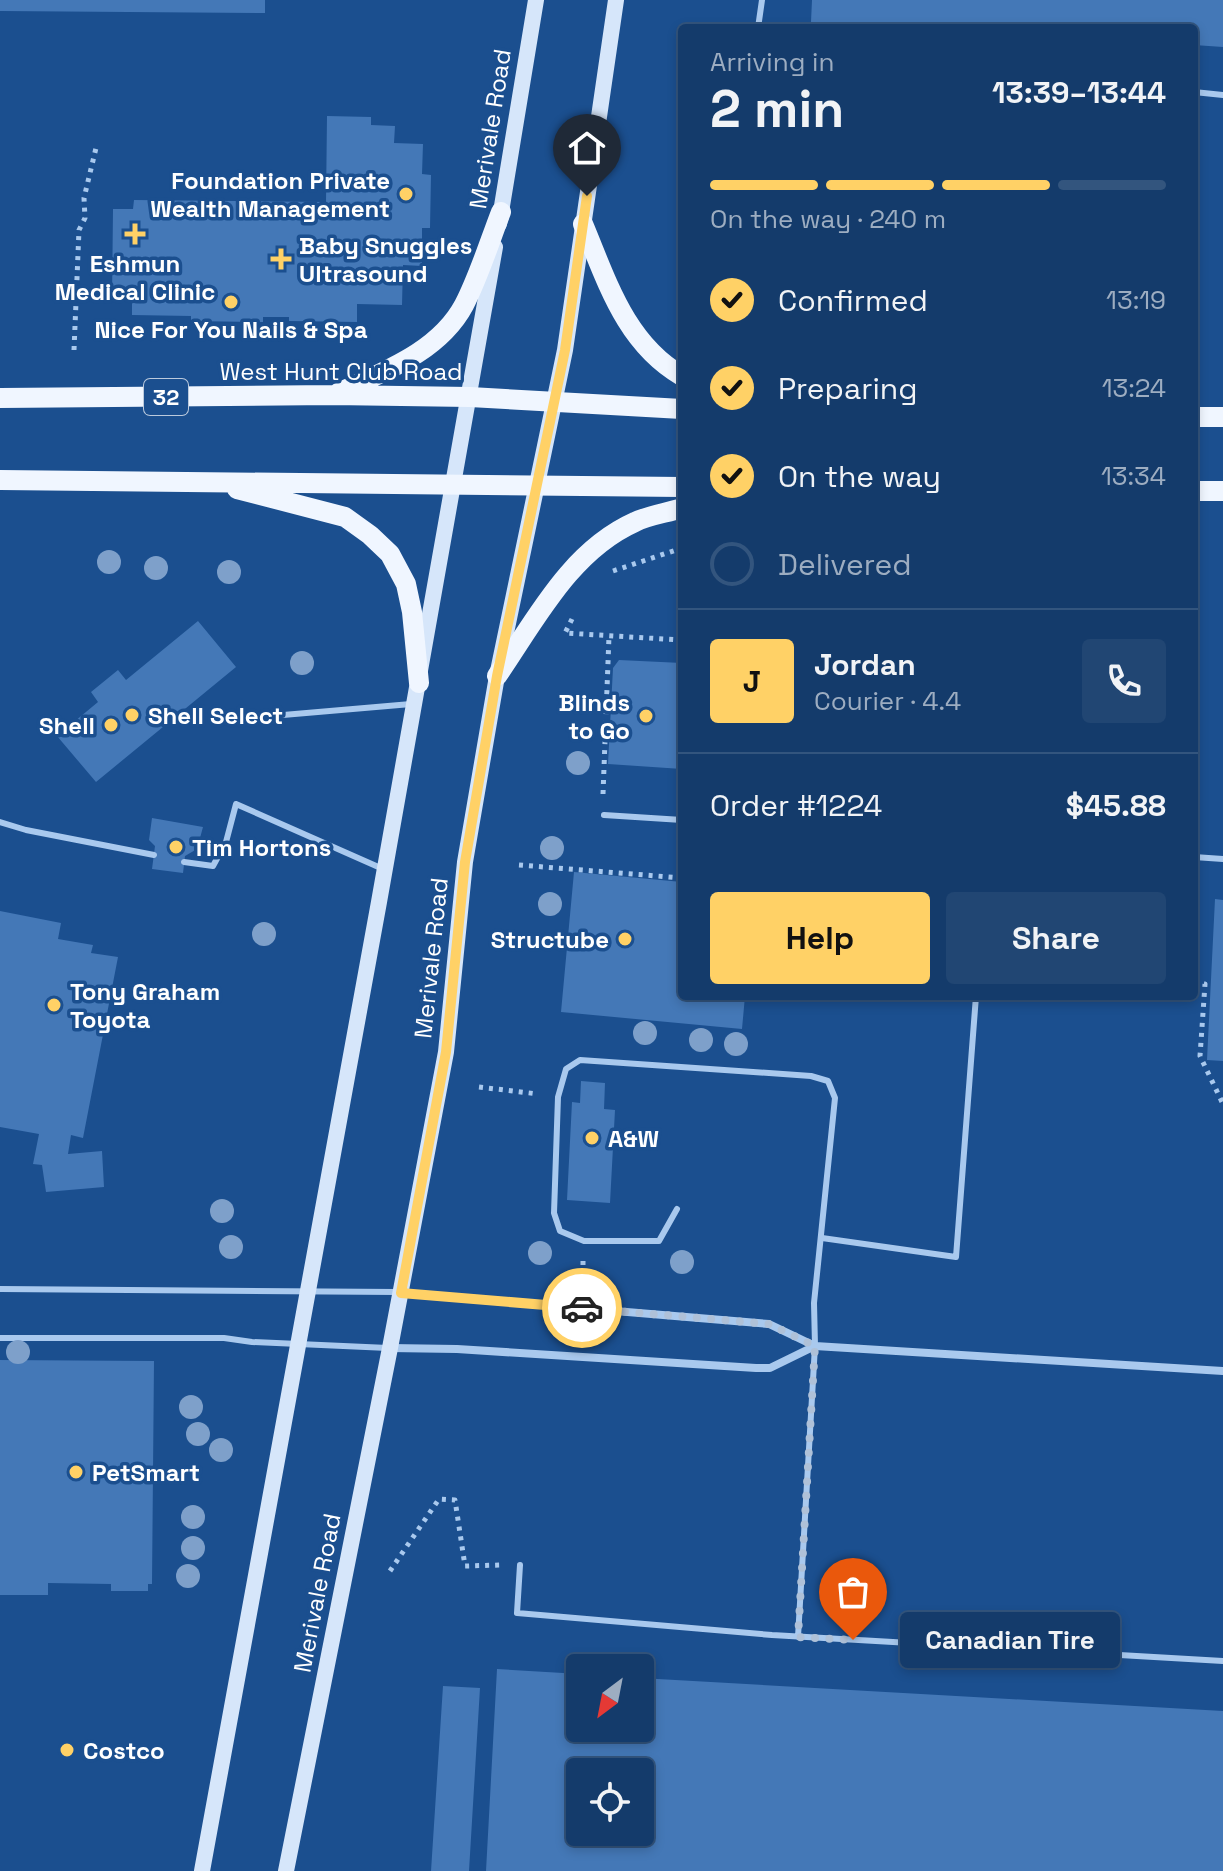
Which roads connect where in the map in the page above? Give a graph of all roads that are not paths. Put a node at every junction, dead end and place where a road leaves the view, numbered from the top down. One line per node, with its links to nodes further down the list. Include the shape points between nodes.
1 (536, 0): 7 (main road, Merivale Road)
2 (616, 0): 8 (main road, Merivale Road)
3 (762, 0): 4 (lane)
4 (759, 24)
5 (1198, 92): 6 (lane)
6 (1223, 95)
7 (501, 212): 10 (main road, via 463,307 434,340 395,367); 11 (main road, Merivale Road)
8 (583, 224): 9 (main road, via 621,313 650,352); 13 (main road, Merivale Road)
9 (678, 373)
10 (333, 395): 11 (main road, West Hunt Club Road / 32); 12 (main road, West Hunt Club Road / 32)
11 (470, 397): 13 (main road, West Hunt Club Road / 32); 19 (main road, Merivale Road)
12 (0, 398)
13 (553, 403): 14 (main road, West Hunt Club Road / 32); 20 (main road, Merivale Road)
14 (678, 409)
15 (1198, 417): 16 (main road)
16 (1223, 417)
17 (0, 480): 18 (main road)
18 (206, 481): 19 (main road); 26 (main road, via 345,517 370,535 390,554 406,584)
19 (453, 485): 20 (main road); 26 (main road, Merivale Road)
20 (536, 487): 21 (main road); 25 (main road, Merivale Road)
21 (678, 487)
22 (1198, 491): 23 (main road)
23 (1223, 491)
24 (678, 509): 25 (main road, via 637,520 585,556)
25 (497, 676): 42 (main road, Merivale Road, via 465,862 446,1052)
26 (419, 683): 27 (main road, Merivale Road)
27 (415, 704): 28 (lane); 36 (main road, Merivale Road)
28 (249, 718)
29 (604, 815): 30 (lane)
30 (678, 820)
31 (0, 822): 32 (lane)
32 (154, 855)
33 (1198, 857): 34 (lane)
34 (1223, 859)
35 (184, 862): 36 (lane, via 213,866 236,804)
36 (385, 870): 41 (main road, Merivale Road)
37 (976, 1000): 39 (lane, via 956,1257)
38 (677, 1209): 39 (lane, via 659,1241 584,1241 560,1231 554,1213 558,1097 566,1069 580,1060 828,1081 835,1098)
39 (822, 1238): 45 (lane)
40 (0, 1289): 41 (lane)
41 (307, 1290): 42 (lane); 44 (main road, Merivale Road)
42 (401, 1293): 45 (street, via 769,1324); 46 (main road, Merivale Road)
43 (0, 1338): 44 (lane, via 224,1338)
44 (299, 1344): 46 (lane); 51 (main road, Merivale Road)
45 (815, 1346): 46 (street, via 770,1368); 47 (street); 49 (lane)
46 (390, 1348): 52 (main road, Merivale Road)
47 (1223, 1371)
48 (520, 1565): 49 (lane, via 517,1613)
49 (798, 1637): 50 (lane)
50 (1223, 1661)
51 (202, 1871)
52 (286, 1871)

